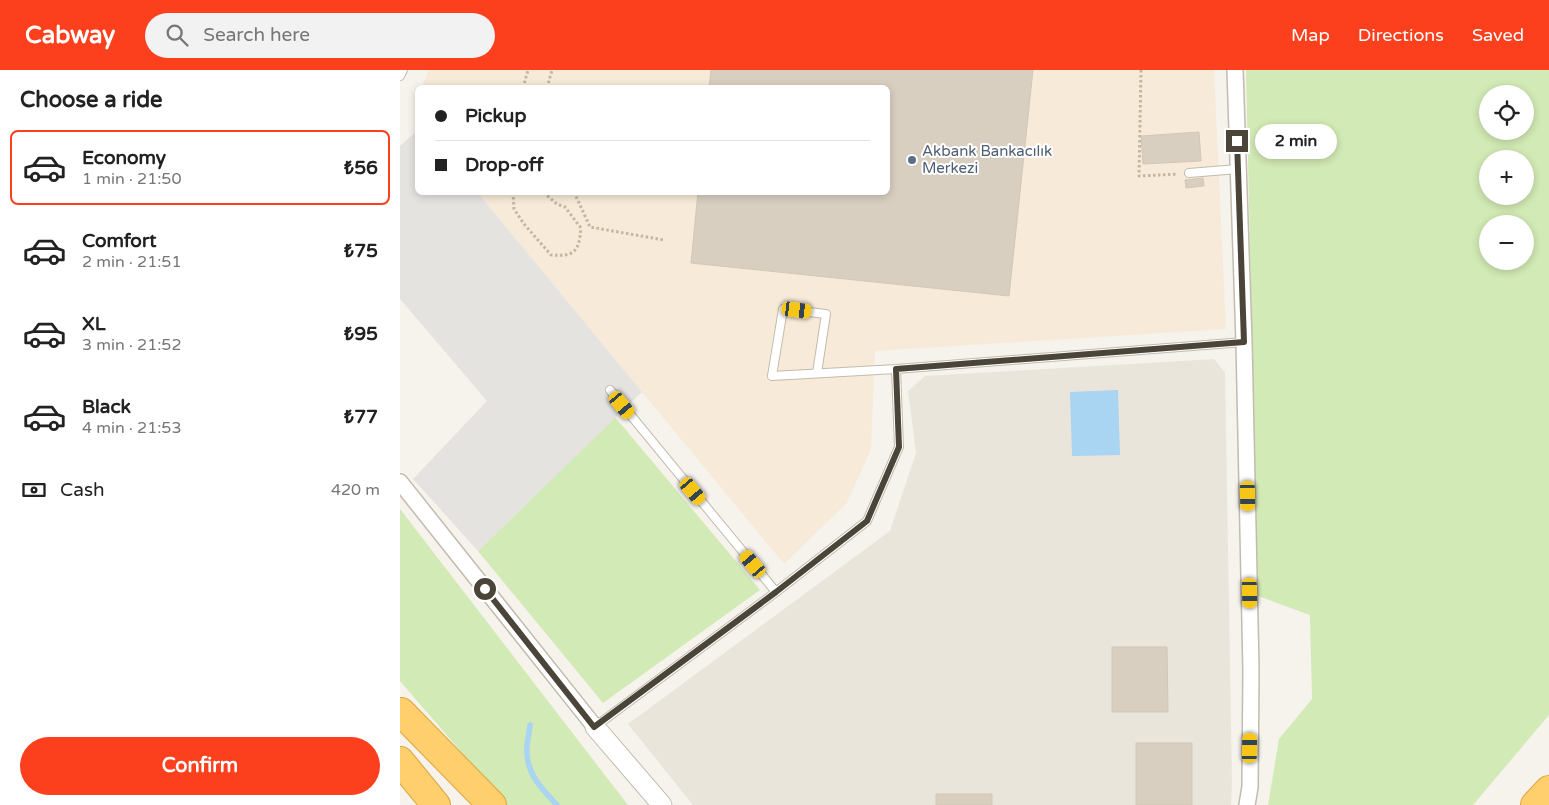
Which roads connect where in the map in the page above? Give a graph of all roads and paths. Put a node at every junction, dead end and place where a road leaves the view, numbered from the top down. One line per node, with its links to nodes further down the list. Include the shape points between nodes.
1 (403, 70): 6 (lane)
2 (528, 70): 7 (path)
3 (552, 70): 8 (path)
4 (1141, 70): 10 (path, via 1139,176)
5 (1235, 70): 9 (street)
6 (400, 76)
7 (524, 85)
8 (548, 85)
9 (1238, 169): 10 (lane); 15 (street)
10 (1189, 173)
11 (513, 195): 12 (path, via 514,209 524,224 551,255 566,256 574,252 580,242 581,228 565,207)
12 (546, 195)
13 (575, 195): 14 (path, via 590,227)
14 (664, 240)
15 (1244, 342): 16 (lane); 31 (street, via 1252,670)
16 (896, 369): 17 (lane); 20 (lane, via 899,447 867,521)
17 (817, 374): 17 (lane, via 772,376 783,308 826,314)
18 (610, 390): 20 (lane)
19 (400, 482): 22 (street)
20 (776, 592): 22 (lane)
21 (400, 711): 28 (highway); 29 (highway)
22 (594, 727): 30 (street)
23 (400, 761): 27 (highway)
24 (400, 781): 26 (highway)
25 (1549, 790): 32 (highway)
26 (420, 805)
27 (436, 805)
28 (469, 805)
29 (492, 805)
30 (662, 805)
31 (1247, 805)
32 (1536, 805)

